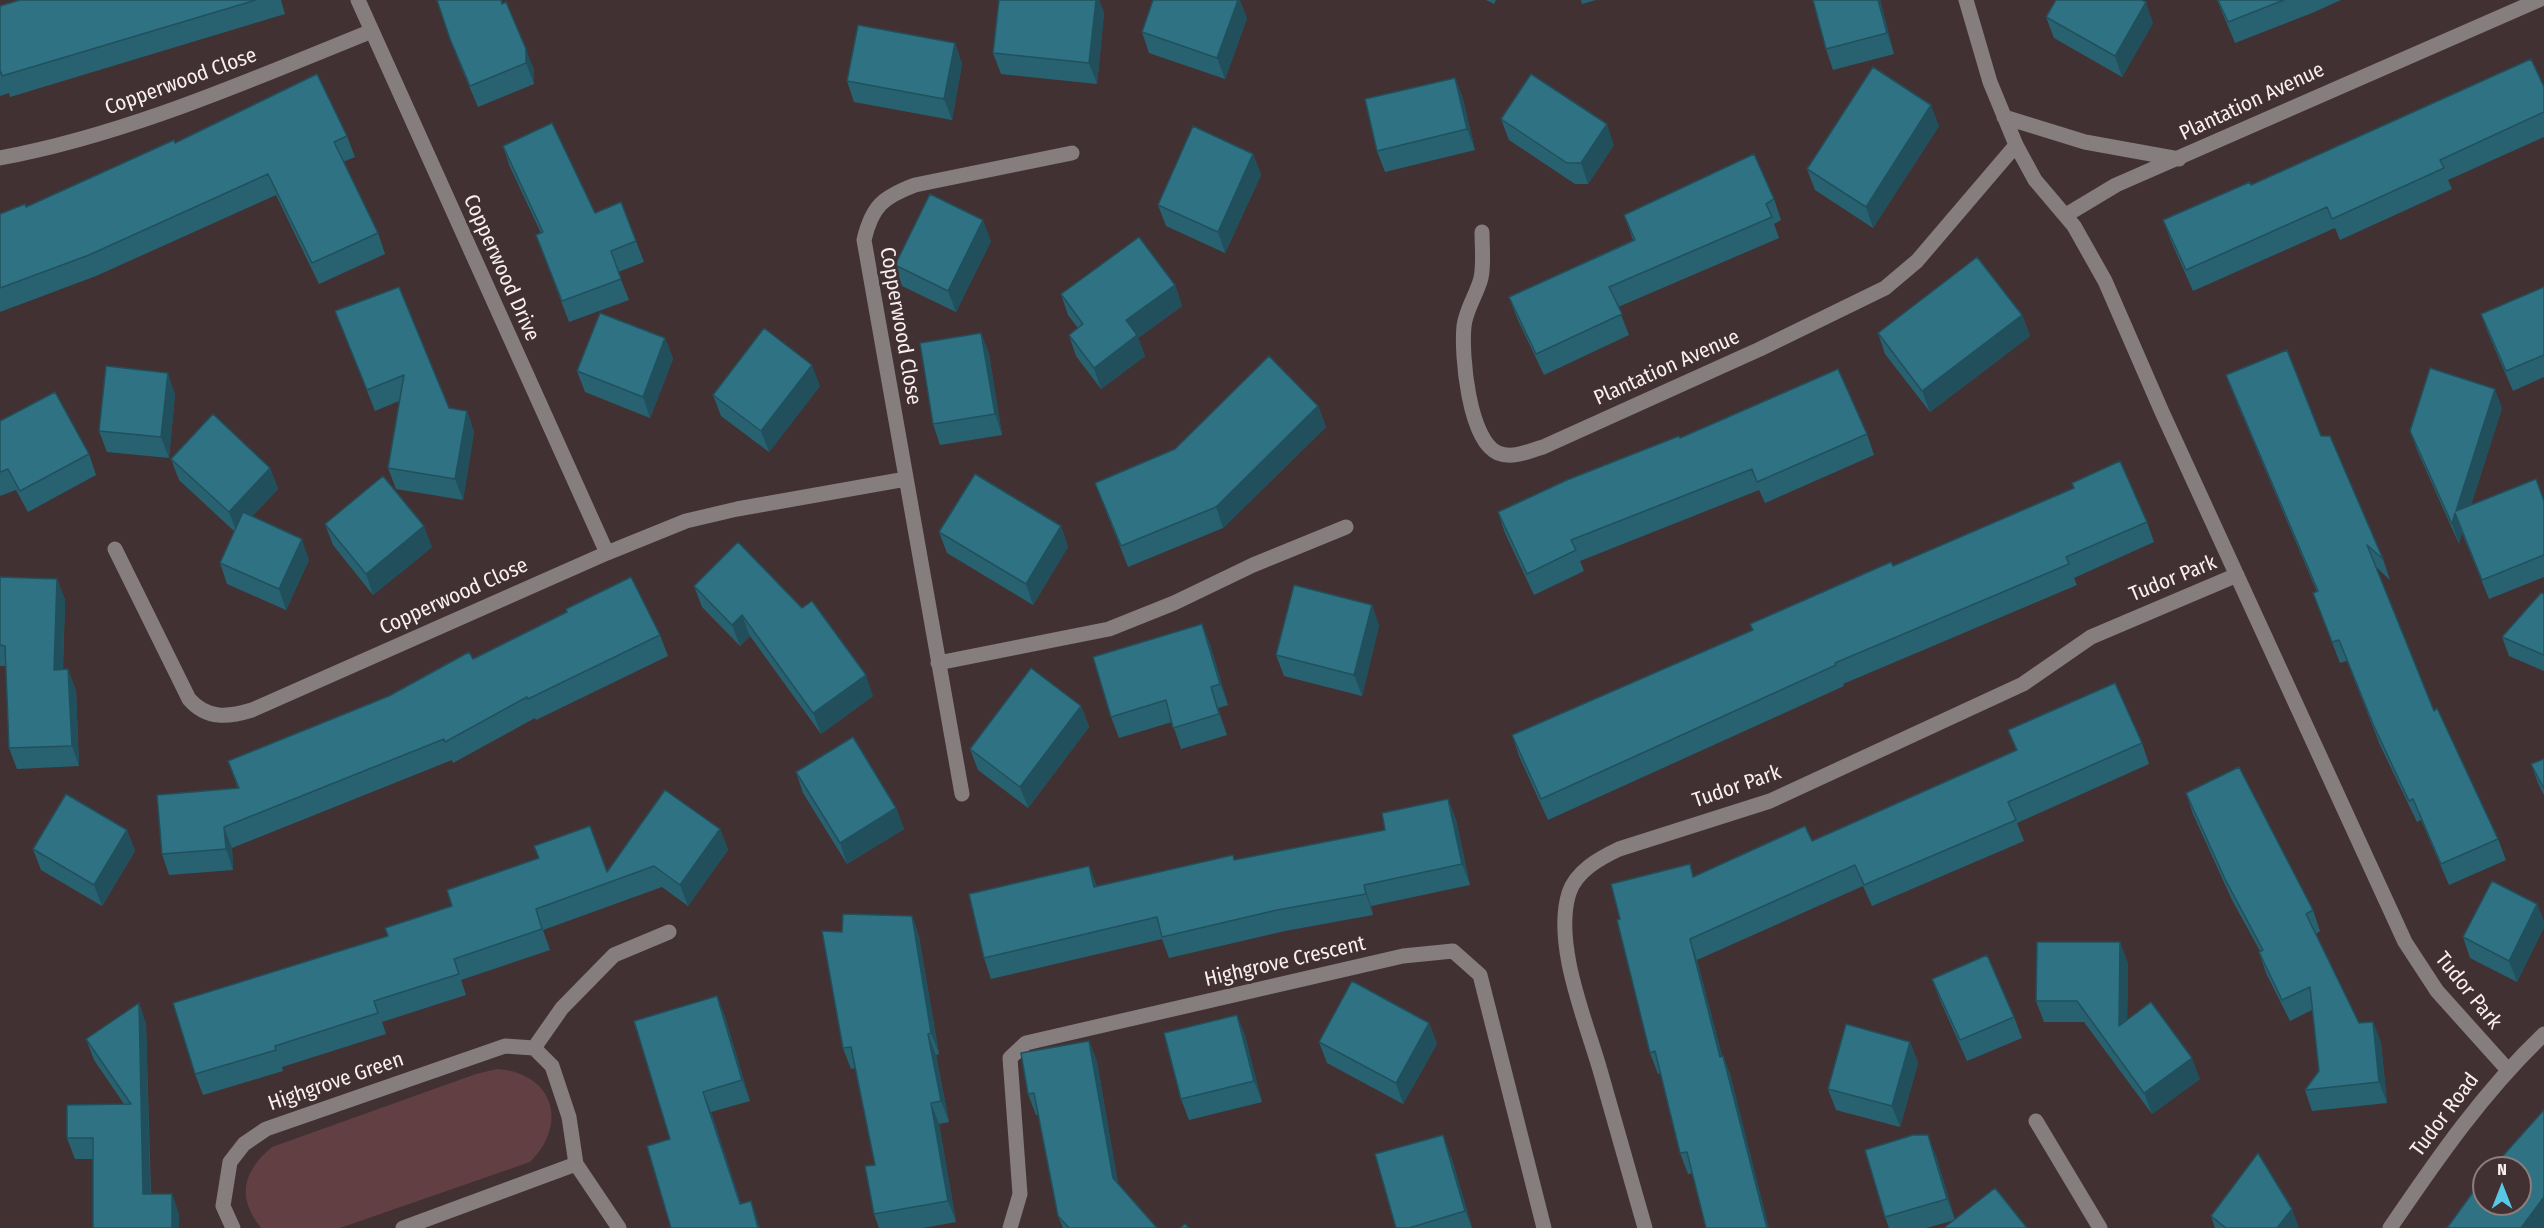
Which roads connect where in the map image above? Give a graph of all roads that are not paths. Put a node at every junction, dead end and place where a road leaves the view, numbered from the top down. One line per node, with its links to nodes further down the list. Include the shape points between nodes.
1 (358, 0): 4 (street, Copperwood Drive)
2 (1966, 0): 5 (street)
3 (2539, 0): 9 (street, Plantation Avenue, via 2341,84)
4 (372, 32): 8 (street, Copperwood Close, via 122,127); 15 (street, Copperwood Drive)
5 (2004, 117): 6 (street); 9 (street, via 2085,142)
6 (2016, 145): 10 (street, via 2035,180); 11 (street, Plantation Avenue, via 1917,261 1885,288 1760,349 1543,447 1519,454 1498,453 1485,444 1472,406 1463,343 1465,322 1481,277)
7 (1072, 153): 12 (street, Copperwood Close, via 915,185 881,202 869,220 865,255)
8 (0, 158)
9 (2179, 159): 10 (street, Plantation Avenue, via 2100,192)
10 (2066, 215): 16 (street, Tudor Park, via 2105,280)
11 (1482, 232)
12 (906, 479): 15 (street, Copperwood Close, via 686,521); 17 (street, Copperwood Close)
13 (1346, 527): 17 (street, via 1109,629)
14 (115, 549): 15 (street, Copperwood Close, via 186,694 202,711 220,716 252,710)
15 (607, 552)
16 (2237, 575): 22 (street, Tudor Park, via 2405,942 2437,991); 30 (street, Tudor Park, via 2091,637 2023,684 1770,801 1619,849 1583,872 1569,891 1565,913 1570,964)
17 (938, 663): 18 (street, Copperwood Close)
18 (962, 794)
19 (669, 932): 21 (street, via 614,956 562,1008)
20 (2544, 1034): 22 (street, Tudor Road)
21 (534, 1048): 24 (street, via 552,1066 570,1117); 25 (street, Highgrove Green, via 505,1046 266,1129 244,1144 230,1162 223,1206)
22 (2507, 1069): 32 (street, Tudor Road, via 2463,1122)
23 (2036, 1121): 31 (street)
24 (576, 1164): 26 (street); 27 (street)
25 (233, 1228)
26 (403, 1228)
27 (619, 1228)
28 (1010, 1228): 29 (street, Highgrove Crescent, via 1020,1194 1011,1058 1026,1043 1403,956 1453,951 1480,975)
29 (1544, 1228)
30 (1646, 1228)
31 (2100, 1228)
32 (2390, 1228)

